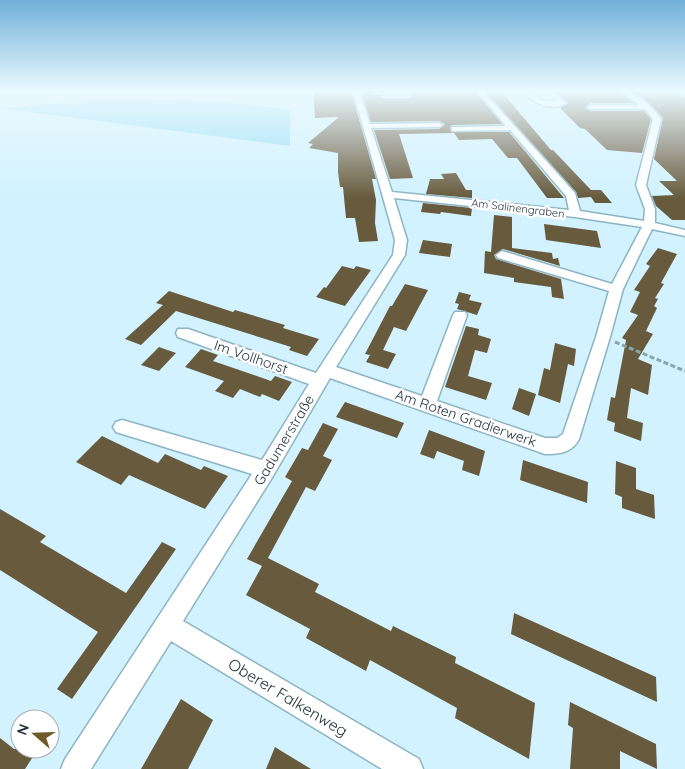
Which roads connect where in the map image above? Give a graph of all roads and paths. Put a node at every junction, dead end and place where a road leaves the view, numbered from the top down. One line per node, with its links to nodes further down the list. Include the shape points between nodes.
1 (366, 126): 5 (street, Gadumerstraße)
2 (655, 127): 7 (street, via 641,185 650,209)
3 (512, 128): 4 (street); 6 (street, via 571,195)
4 (455, 129)
5 (386, 195): 6 (street, Am Salinengraben); 15 (street, Gadumerstraße, via 401,240 399,255)
6 (575, 214): 7 (street, Am Salinengraben)
7 (649, 225): 8 (street); 10 (street, Am Roten Gradierwerk)
8 (685, 233)
9 (502, 256): 10 (street)
10 (616, 289): 13 (street, Am Roten Gradierwerk)
11 (460, 315): 16 (street)
12 (183, 333): 15 (street, Im Vollhorst)
13 (603, 337): 14 (path); 16 (street, Am Roten Gradierwerk, via 570,439 560,446 545,446)
14 (685, 371)
15 (323, 375): 16 (street, Am Roten Gradierwerk); 18 (street, Gadumerstraße)
16 (427, 405)
17 (122, 427): 18 (street)
18 (266, 470): 19 (street, Gadumerstraße)
19 (167, 625): 20 (street, Gadumerstraße); 21 (street, Oberer Falkenweg)
20 (75, 769)
21 (410, 769)

